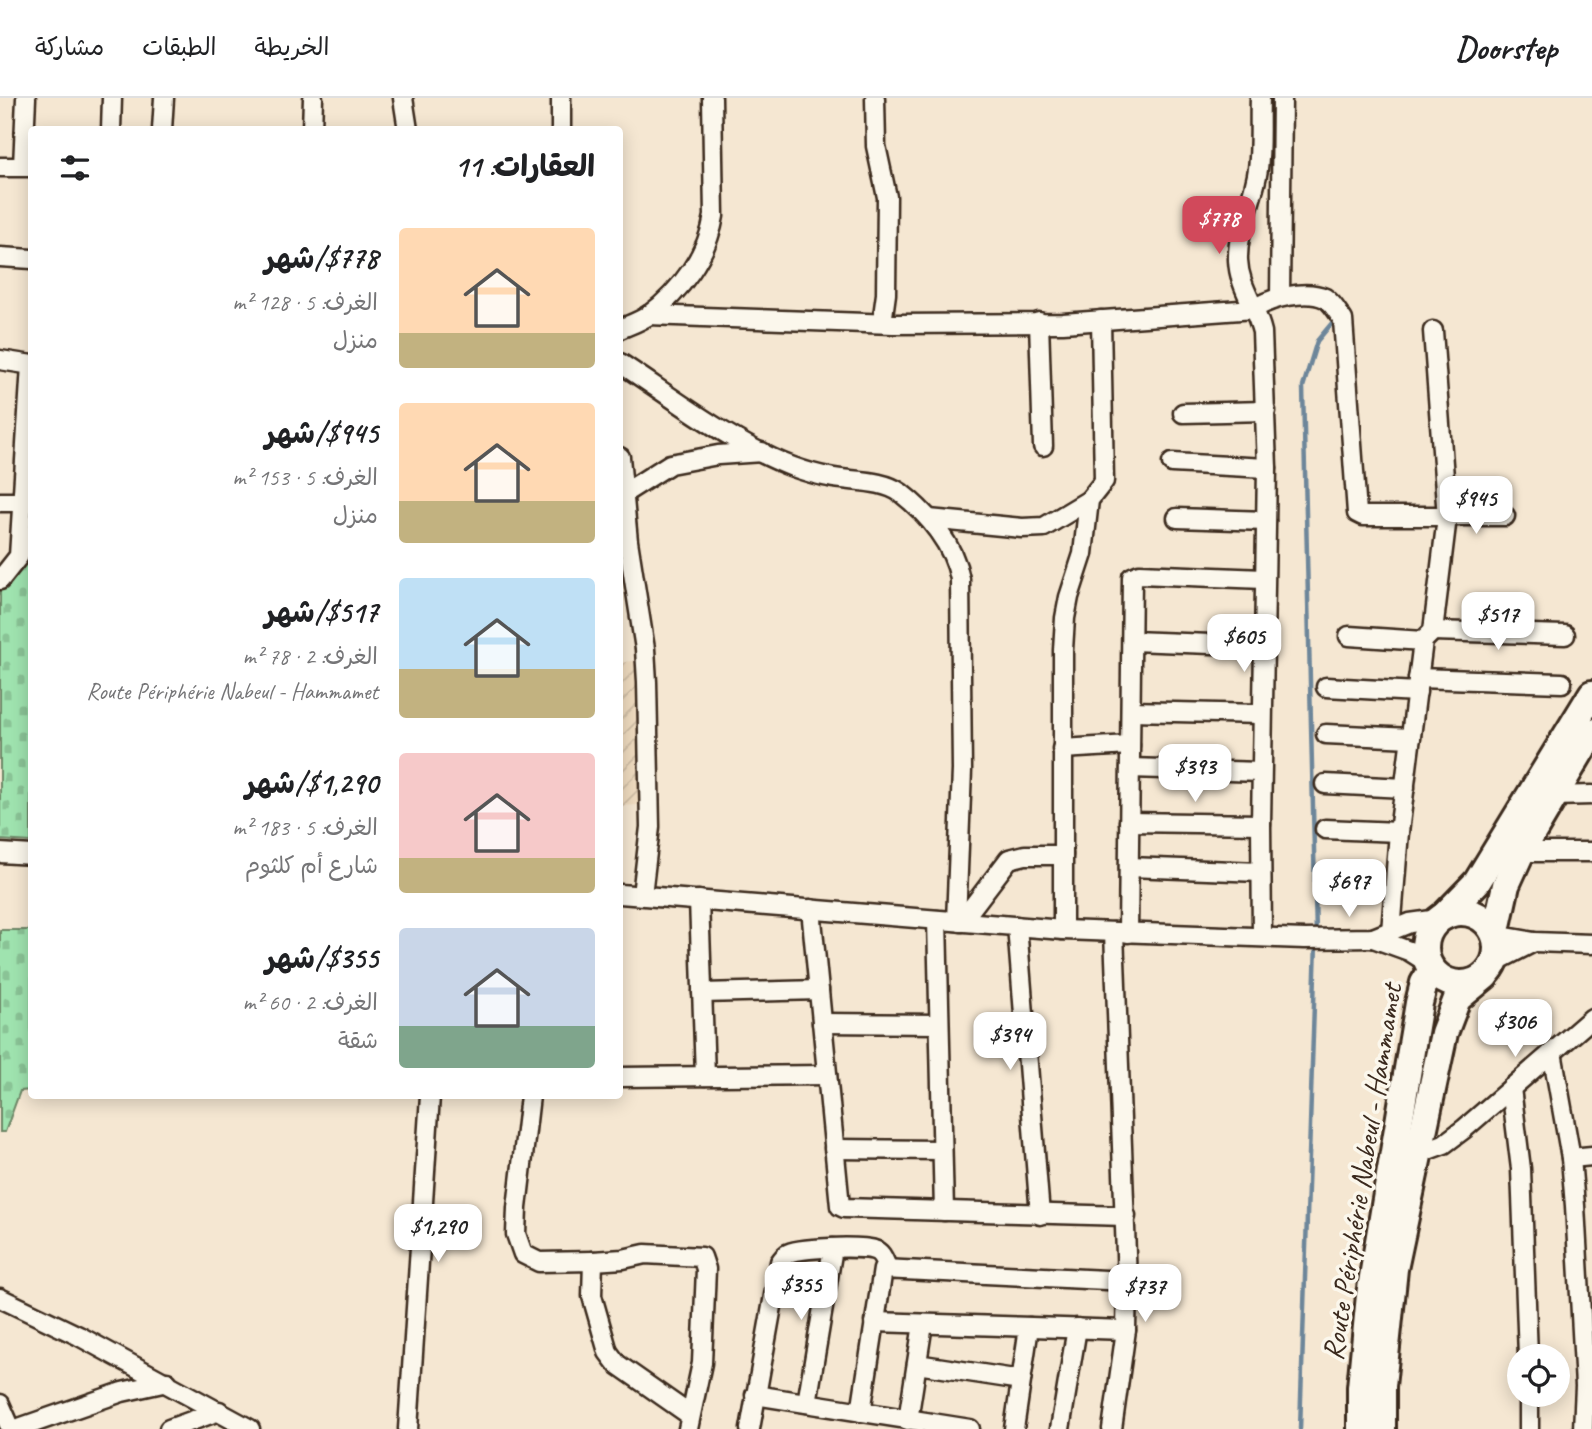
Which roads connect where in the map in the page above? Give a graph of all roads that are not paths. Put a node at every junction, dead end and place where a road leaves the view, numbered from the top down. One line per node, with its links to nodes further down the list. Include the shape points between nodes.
1 (26, 98): 16 (street)
2 (112, 98): 11 (street)
3 (164, 98): 12 (street)
4 (313, 98): 13 (street)
5 (403, 98): 14 (street)
6 (561, 98): 15 (street)
7 (712, 98): 22 (street, via 712,230 688,275)
8 (875, 98): 25 (street, via 876,146 887,198)
9 (1260, 98): 21 (street, via 1258,170 1238,260 1242,284)
10 (1282, 98): 20 (street)
11 (111, 126)
12 (162, 126)
13 (312, 126)
14 (407, 126)
15 (561, 126)
16 (27, 166): 17 (street)
17 (0, 167)
18 (0, 257): 19 (street)
19 (28, 259)
20 (1280, 297): 21 (street); 44 (street, via 1324,298 1343,320 1357,513)
21 (1254, 309): 23 (street); 32 (street, via 1262,332)
22 (649, 315): 25 (street); 26 (street)
23 (1101, 320): 24 (street); 39 (street, via 1104,481)
24 (1039, 322): 25 (street); 34 (street)
25 (882, 323)
26 (623, 328)
27 (1433, 331): 44 (street)
28 (0, 360): 29 (street)
29 (28, 365)
30 (623, 365): 35 (street)
31 (28, 406): 41 (street)
32 (1266, 411): 33 (street); 37 (street)
33 (1183, 413)
34 (1042, 446)
35 (762, 452): 38 (street, via 679,462 655,472); 46 (street, via 792,467 886,486)
36 (1172, 463): 37 (street)
37 (1267, 468): 47 (street)
38 (623, 496)
39 (1089, 500): 46 (street, via 1044,527); 65 (street, via 1083,554 1065,618)
40 (0, 502): 41 (street)
41 (21, 502): 49 (street, via 19,556)
42 (623, 504): 84 (street, via 647,682 650,827)
43 (1505, 516): 44 (street)
44 (1447, 517): 52 (street)
45 (1177, 518): 47 (street)
46 (929, 519): 89 (street, via 957,563 960,579)
47 (1266, 521): 48 (street)
48 (1264, 579): 53 (street, via 1135,574); 54 (street)
49 (0, 580)
50 (1564, 635): 52 (street)
51 (1349, 636): 52 (street)
52 (1428, 636): 56 (street)
53 (1132, 641): 54 (street); 59 (street)
54 (1265, 646): 60 (street)
55 (1562, 683): 56 (street)
56 (1418, 685): 57 (street); 63 (street)
57 (1326, 687)
58 (1592, 694): 87 (highway, via 1477,882)
59 (1131, 711): 60 (street); 64 (street)
60 (1262, 714): 67 (street)
61 (1592, 732): 71 (highway)
62 (1326, 734): 63 (street)
63 (1411, 738): 69 (street)
64 (1130, 745): 65 (street); 66 (street)
65 (1062, 749): 80 (street)
66 (1130, 768): 67 (street); 72 (street)
67 (1261, 772): 73 (street)
68 (1325, 784): 69 (street)
69 (1405, 788): 75 (street)
70 (1592, 794): 71 (street)
71 (1554, 796): 76 (highway)
72 (1129, 822): 73 (street); 81 (street)
73 (1261, 824): 82 (street)
74 (1325, 829): 75 (street)
75 (1399, 832): 93 (street)
76 (1521, 852): 77 (street); 94 (highway, via 1506,885)
77 (1592, 852)
78 (0, 853): 79 (street)
79 (28, 855)
80 (1063, 855): 89 (street, via 1009,859); 91 (street)
81 (1129, 867): 82 (street); 92 (street)
82 (1260, 872): 95 (street)
83 (623, 894): 84 (street)
84 (642, 895): 85 (street)
85 (699, 900): 86 (street); 102 (street)
86 (811, 909): 88 (street); 101 (street)
87 (1442, 918): 93 (street, via 1410,923); 94 (highway, via 1468,912 1489,924); 99 (highway, via 1426,939)
88 (937, 920): 89 (street); 105 (street)
89 (958, 922): 90 (street)
90 (1017, 926): 91 (street); 119 (street)
91 (1063, 930): 92 (street)
92 (1121, 932): 95 (street); 120 (street)
93 (1391, 932): 96 (street)
94 (1495, 935): 97 (street); 100 (highway, via 1497,953)
95 (1262, 936): 96 (street)
96 (1373, 938): 99 (street, via 1409,951)
97 (1534, 942): 98 (street); 100 (street)
98 (1592, 944)
99 (1430, 966): 100 (highway, via 1441,978 1463,984 1474,982); 155 (highway, Route Périphérie Nabeul - Hammamet, via 1419,1003 1370,1295)
100 (1490, 969): 115 (highway, Route Périphérie Nabeul - Hammamet, via 1457,999 1450,1013)
101 (819, 990): 102 (street); 104 (street)
102 (702, 993): 108 (street)
103 (1592, 1018): 106 (street)
104 (822, 1023): 105 (street); 107 (street)
105 (938, 1024): 114 (street)
106 (1552, 1052): 110 (street); 117 (street)
107 (827, 1075): 108 (street); 113 (street)
108 (705, 1076): 109 (street)
109 (623, 1077)
110 (1511, 1088): 115 (street, via 1444,1144); 131 (street, via 1521,1169)
111 (430, 1099): 149 (street)
112 (530, 1099): 122 (street, via 517,1208 516,1234 523,1254 539,1262)
113 (834, 1149): 114 (street); 118 (street, via 841,1207)
114 (942, 1150): 118 (street)
115 (1417, 1153): 156 (highway, Route Périphérie Nabeul - Hammamet, via 1394,1269)
116 (1592, 1156): 117 (street)
117 (1571, 1158): 135 (street)
118 (944, 1211): 119 (street)
119 (1040, 1215): 120 (street)
120 (1126, 1216): 124 (street)
121 (833, 1248): 123 (street, via 874,1249); 136 (street, via 796,1251 780,1262); 137 (street)
122 (593, 1262): 143 (street, via 592,1296 608,1352); 143 (street, via 645,1254 702,1257 706,1269 702,1363)
123 (887, 1267): 124 (street); 126 (street, via 881,1273)
124 (1127, 1280): 130 (street)
125 (0, 1298): 134 (street)
126 (874, 1322): 127 (street); 141 (street)
127 (923, 1324): 128 (street); 132 (street)
128 (1029, 1327): 129 (street); 133 (street)
129 (1077, 1328): 130 (street); 153 (street)
130 (1126, 1330): 154 (street)
131 (1528, 1344)
132 (917, 1364): 133 (street); 142 (street)
133 (1021, 1380): 152 (street)
134 (167, 1382): 140 (street); 146 (street, via 122,1392)
135 (1589, 1386): 158 (street)
136 (755, 1395): 137 (street); 150 (street)
137 (807, 1403): 141 (street)
138 (0, 1404): 145 (street)
139 (1530, 1407): 157 (street)
140 (219, 1411): 147 (street); 148 (street)
141 (861, 1412): 142 (street)
142 (908, 1420): 144 (street)
143 (689, 1422)
144 (946, 1427): 151 (street)
145 (11, 1429)
146 (16, 1429)
147 (169, 1429)
148 (250, 1429)
149 (408, 1429)
150 (750, 1429)
151 (970, 1429)
152 (1014, 1429)
153 (1060, 1429)
154 (1112, 1429)
155 (1360, 1429)
156 (1382, 1429)
157 (1529, 1429)
158 (1583, 1429)

